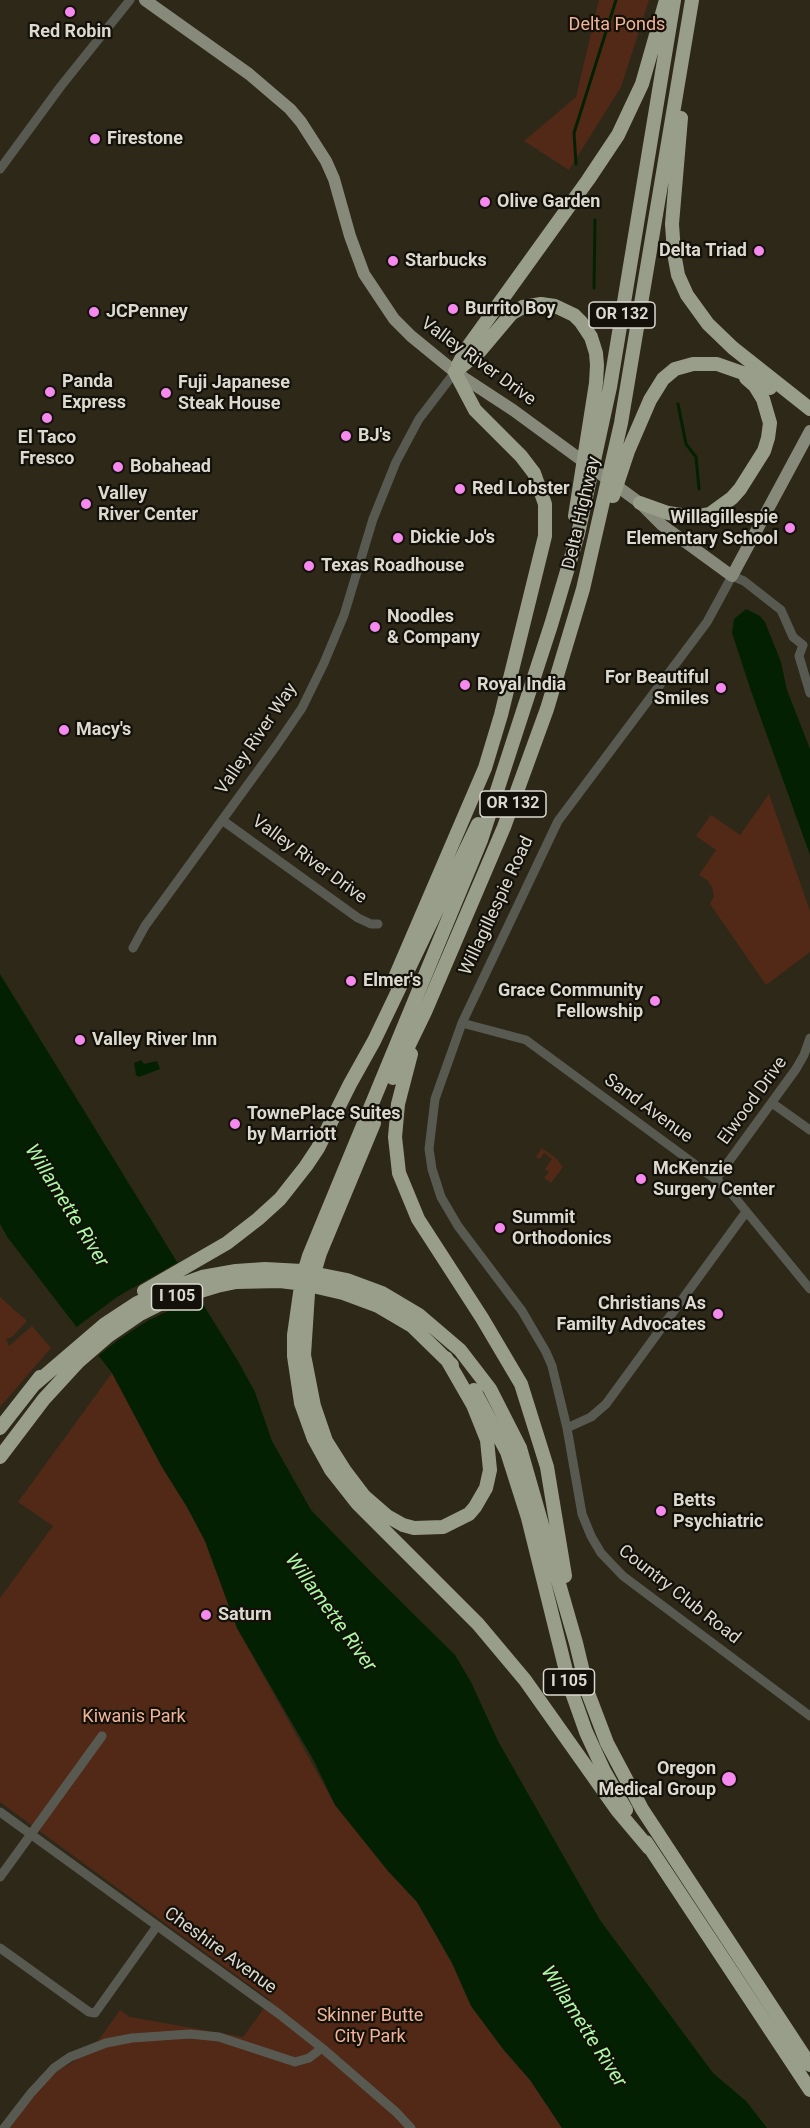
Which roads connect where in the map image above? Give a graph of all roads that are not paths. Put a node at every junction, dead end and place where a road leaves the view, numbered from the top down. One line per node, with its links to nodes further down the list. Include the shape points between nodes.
1 (130, 0): 7 (street)
2 (145, 0): 8 (main road, Valley River Drive, via 249,74 302,122 326,160 360,266 374,291 411,336)
3 (666, 0): 8 (highway, via 642,84 618,135 467,348)
4 (674, 0): 16 (highway, Delta Highway / OR 132, via 604,419 584,512)
5 (692, 0): 6 (highway, Delta Highway / OR 132)
6 (686, 36): 10 (highway, via 672,214 678,275 708,324); 15 (highway, Delta Highway / OR 132, via 621,423)
7 (0, 169)
8 (455, 372): 13 (main road, Valley River Drive); 16 (highway, via 523,307 540,304 566,310 591,337 596,352 596,383 574,521); 20 (street, Valley River Way, via 419,419 396,462 373,519 344,615 302,708); 26 (highway, via 475,410 534,473 545,504 545,536 501,716 484,768)
9 (740, 372): 11 (highway, via 757,378); 13 (highway, via 763,399 770,423 764,451 740,489 710,514 694,518); 15 (highway, via 717,363 700,363 675,369 663,379 628,451)
10 (810, 409)
11 (810, 415)
12 (810, 431): 14 (main road, Willagillespie Road)
13 (640, 503): 14 (main road, Valley River Drive, via 662,525)
14 (732, 576): 17 (street, via 778,607 793,637); 24 (street, Willagillespie Road, via 707,622 558,820)
15 (583, 589): 23 (highway, Delta Highway / OR 132, via 530,760)
16 (551, 625): 19 (highway, Delta Highway / OR 132)
17 (805, 643): 18 (street, via 799,657)
18 (810, 693)
19 (506, 765): 26 (highway); 43 (highway, via 481,840 309,1256 295,1316 294,1356 301,1403 331,1470 357,1503 478,1624 525,1680 617,1810)
20 (222, 820): 21 (street, Valley River Drive, via 357,917); 22 (street, Valley River Way)
21 (378, 924)
22 (133, 948)
23 (425, 1012): 33 (highway, via 396,1070 320,1253 308,1293 304,1355 326,1441 364,1496 403,1526 444,1527 469,1514 486,1488 490,1470 487,1440 473,1405); 38 (highway, via 398,1104 395,1137 399,1173 418,1219 521,1384 547,1467)
24 (462, 1023): 29 (street, Sand Avenue, via 526,1040); 36 (street, Willagillespie Road, via 435,1099 429,1149 432,1169 441,1197 458,1226 522,1311 546,1352)
25 (810, 1038): 27 (street, Elwood Drive, via 801,1062)
26 (350, 1084): 34 (highway, via 318,1148 293,1184 258,1219 227,1243 103,1317 53,1360)
27 (772, 1103): 28 (street); 29 (street, Elwood Drive)
28 (810, 1130)
29 (716, 1179): 30 (street, Sand Avenue)
30 (746, 1212): 32 (street, Sand Avenue); 36 (street, via 606,1404 591,1417)
31 (345, 1286): 33 (highway, I 105, via 412,1326); 34 (highway, I 105, via 318,1273 282,1269 202,1277 149,1297 105,1324); 37 (highway, I 105, via 258,1281 217,1286 182,1295 140,1314 78,1362 44,1398); 38 (highway, I 105, via 382,1293 420,1315 460,1350 490,1389 520,1448)
32 (810, 1289)
33 (446, 1358): 43 (highway, I 105, via 479,1397 507,1452 528,1518 570,1687 586,1732)
34 (34, 1384): 35 (highway, I 105)
35 (0, 1428)
36 (567, 1428): 39 (street, Country Club Road, via 582,1514 605,1558 623,1576)
37 (0, 1457)
38 (576, 1643): 48 (highway, I 105, via 588,1693 607,1743 642,1809)
39 (810, 1716)
40 (102, 1736): 42 (street)
41 (0, 1812): 42 (street, Cheshire Avenue)
42 (30, 1835): 44 (street); 45 (street, Cheshire Avenue)
43 (649, 1848): 49 (highway, I 105)
44 (0, 1877)
45 (157, 1926): 46 (street, via 95,2013); 47 (street, Cheshire Avenue)
46 (0, 1948)
47 (322, 2048): 50 (street, via 295,2062 219,2037 190,2034 106,2043 54,2068); 51 (street, Cheshire Avenue)
48 (810, 2065)
49 (810, 2090)
50 (4, 2128)
51 (411, 2128)

